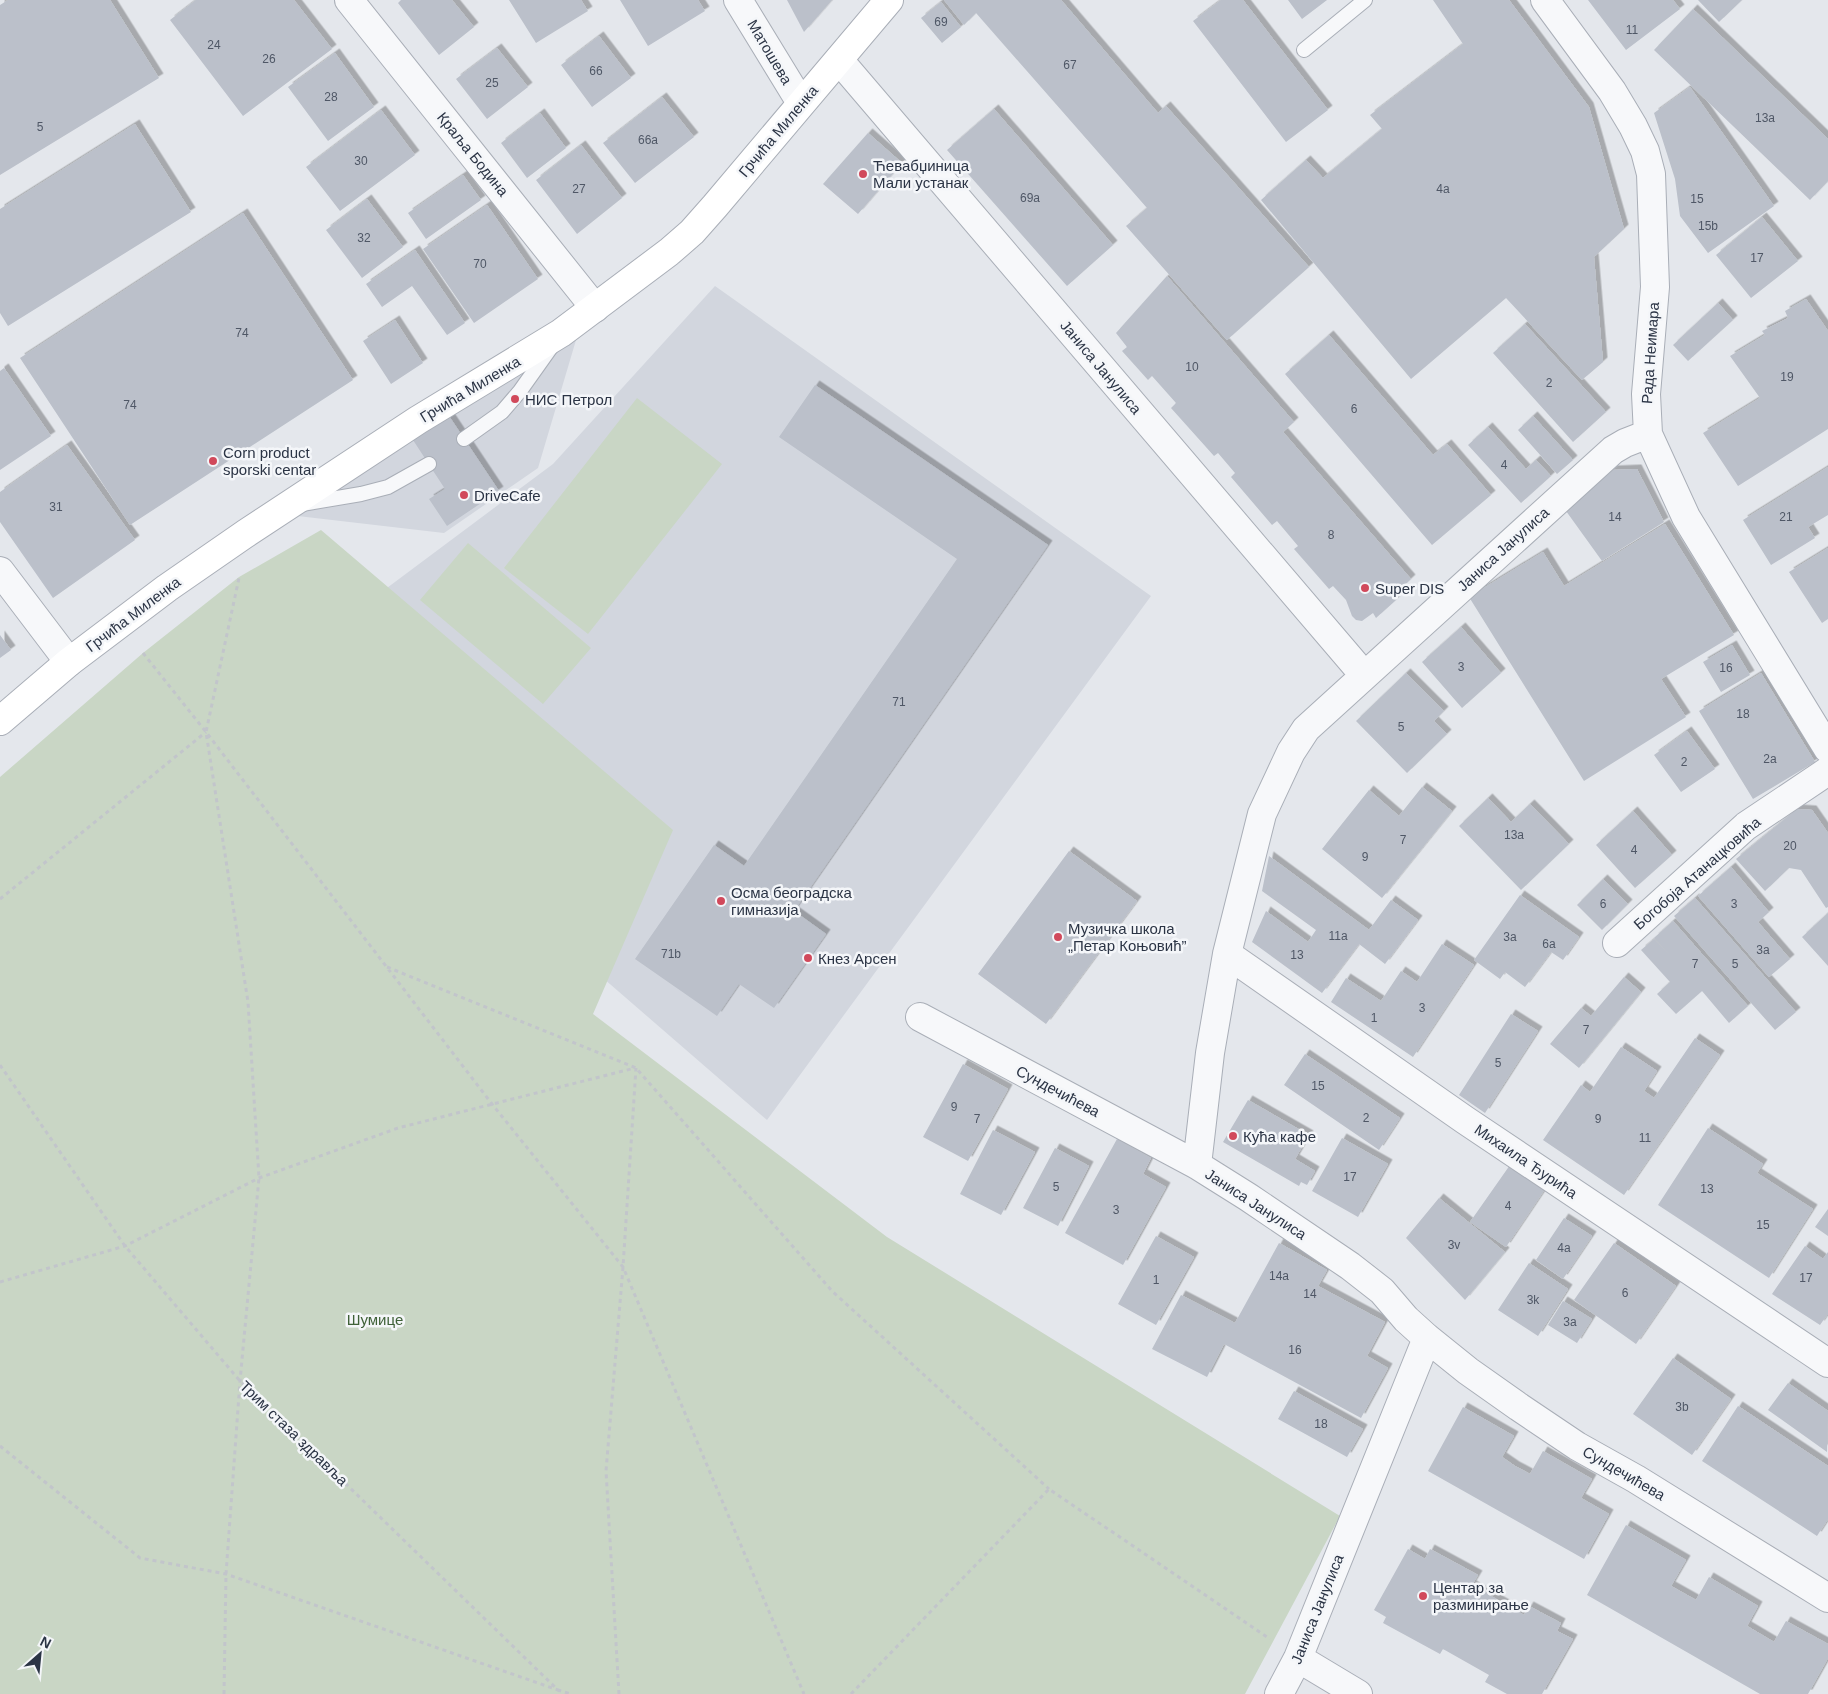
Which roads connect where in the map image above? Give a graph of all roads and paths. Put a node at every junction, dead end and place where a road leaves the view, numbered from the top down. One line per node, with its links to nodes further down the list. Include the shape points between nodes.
1 (349, 0): 9 (street, Краља Бодина)
2 (738, 0): 8 (street, Матошева)
3 (889, 0): 7 (street, Грчића Миленка)
4 (1365, 0): 6 (lane)
5 (1545, 0): 11 (street, Рада Неимара, via 1633,126 1651,174 1655,287 1646,394)
6 (1304, 50)
7 (839, 60): 8 (street, Грчића Миленка); 19 (street, Јаниса Јанулиса)
8 (801, 103): 9 (street, Грчића Миленка, via 692,232)
9 (595, 308): 10 (street, Грчића Миленка)
10 (561, 333): 12 (lane, via 502,412); 14 (street, Грчића Миленка, via 418,420)
11 (1648, 434): 19 (street, Јаниса Јанулиса, via 1613,450); 22 (street, Рада Неимара, via 1686,517)
12 (464, 439)
13 (429, 464): 14 (lane, via 388,487)
14 (286, 507): 18 (street, Грчића Миленка, via 167,588)
15 (0, 571): 18 (street)
16 (239, 577): 21 (path)
17 (143, 653): 21 (path)
18 (69, 662): 20 (street, Грчића Миленка)
19 (1364, 675): 26 (street, Јаниса Јанулиса, via 1306,729 1279,776 1262,814)
20 (0, 721)
21 (206, 732): 24 (path); 27 (path); 33 (path, via 248,1002)
22 (1828, 749)
23 (1828, 771): 25 (street, Богобоја Атанацковића, via 1746,826)
24 (0, 899)
25 (1617, 942)
26 (1227, 954): 32 (street, Јаниса Јанулиса, via 1210,1053); 38 (street, Михаила Ђурића, via 1465,1120)
27 (387, 967): 30 (path); 31 (path)
28 (920, 1017): 32 (street, Сундечићева)
29 (0, 1065): 34 (path, Трим стаза здравља)
30 (636, 1068): 31 (path); 35 (path); 41 (path, via 832,1291)
31 (492, 1104): 33 (path, via 398,1128); 35 (path)
32 (1197, 1165): 37 (street, Јаниса Јанулиса, via 1350,1266 1382,1291)
33 (259, 1178): 34 (path); 39 (path)
34 (125, 1246): 36 (path); 39 (path, Трим стаза здравља)
35 (623, 1267): 49 (path, via 606,1471); 50 (path)
36 (0, 1282)
37 (1427, 1338): 43 (street, Сундечићева, via 1468,1371 1578,1446); 44 (street, Јаниса Јанулиса)
38 (1828, 1363)
39 (240, 1381): 42 (path); 45 (path, Трим стаза здравља)
40 (0, 1446): 42 (path, via 140,1558)
41 (1049, 1489): 44 (path); 51 (path)
42 (226, 1574): 45 (path); 46 (path)
43 (1828, 1598)
44 (1298, 1658): 52 (street, Јаниса Јанулиса); 53 (street)
45 (558, 1690): 47 (path); 48 (path, Трим стаза здравља)
46 (224, 1694)
47 (556, 1694)
48 (571, 1694)
49 (619, 1694)
50 (804, 1694)
51 (851, 1694)
52 (1279, 1694)
53 (1358, 1694)

